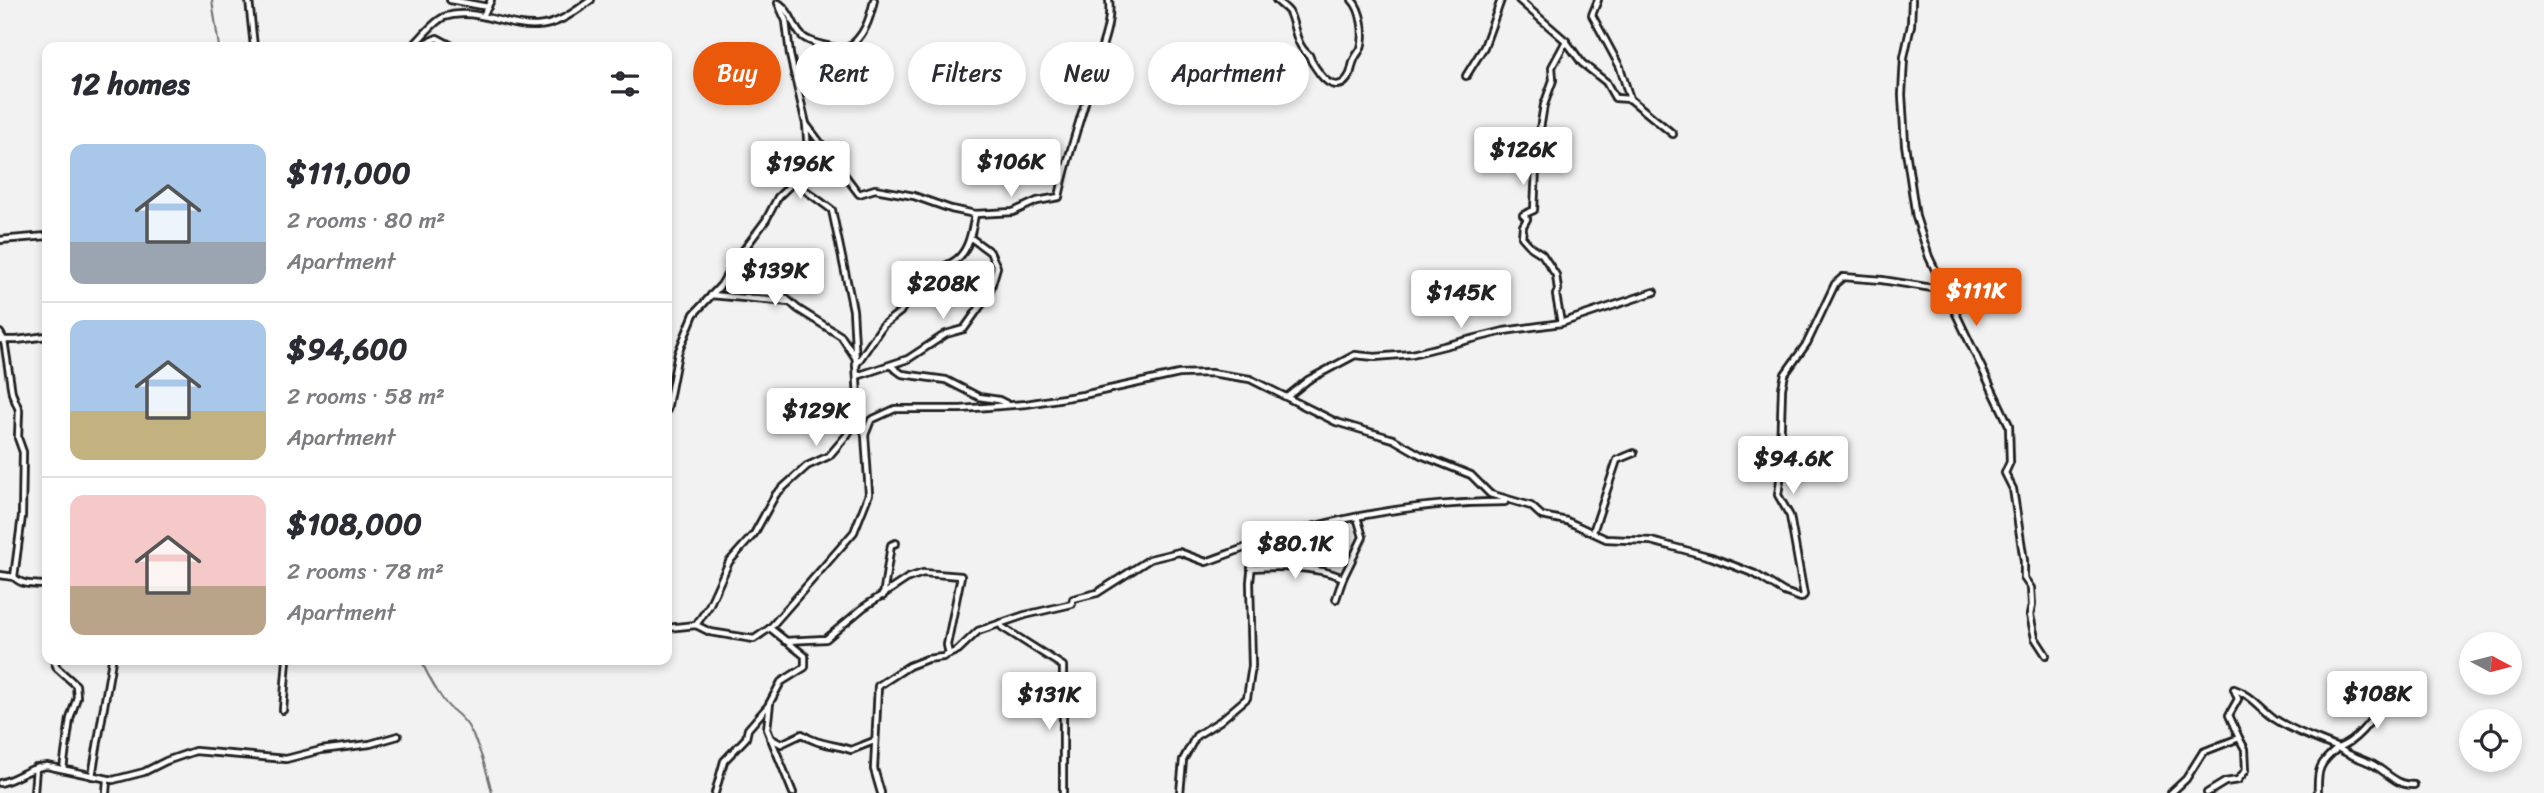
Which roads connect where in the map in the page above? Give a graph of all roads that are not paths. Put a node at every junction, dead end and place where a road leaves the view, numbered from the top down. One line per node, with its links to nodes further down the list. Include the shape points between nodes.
1 (249, 0): 17 (street)
2 (450, 0): 14 (street)
3 (491, 0): 14 (street)
4 (591, 0): 15 (street, via 562,20 539,26)
5 (874, 0): 13 (street, via 867,25 846,50 802,36)
6 (1109, 0): 26 (street, via 1107,30 1059,197 1013,212)
7 (1276, 0): 8 (street, via 1288,10 1312,66 1334,85 1350,75 1361,49 1360,15)
8 (1352, 0)
9 (1501, 0): 21 (street, via 1484,47)
10 (1519, 0): 16 (street)
11 (1598, 0): 22 (street, via 1592,15 1620,67)
12 (1912, 0): 31 (street, via 1902,95 1905,144 1916,217)
13 (778, 1): 23 (street)
14 (488, 7): 15 (street)
15 (482, 16): 18 (street, via 442,18)
16 (1566, 41): 22 (street, via 1582,63 1606,82 1615,98); 35 (street, via 1552,67 1538,147 1534,210 1523,215 1527,219 1522,237 1542,254 1556,275)
17 (253, 42)
18 (419, 42)
19 (427, 42): 20 (street, via 437,38)
20 (445, 42)
21 (1466, 75)
22 (1630, 99): 24 (street)
23 (806, 124): 25 (street, via 808,152); 26 (street, via 859,194 876,189)
24 (1673, 134)
25 (803, 173): 30 (street, via 778,197); 39 (street, via 797,178 805,190 832,210 853,310)
26 (975, 214): 28 (street)
27 (42, 236): 29 (street)
28 (971, 238): 39 (street, via 956,262 916,276 900,312 883,324); 40 (street, via 990,252 997,267 989,294 964,330 946,334)
29 (0, 240)
30 (734, 264): 33 (street); 34 (street, via 754,271)
31 (1945, 290): 50 (street, via 1839,279 1807,343 1785,374 1778,495 1790,516 1804,598 1711,557 1651,541 1606,539); 66 (street, via 2010,425 2010,462 2005,473 2013,489 2024,578 2031,588 2035,638)
32 (1654, 292): 35 (street)
33 (711, 295): 34 (street); 42 (street, via 694,314 678,353)
34 (793, 303): 39 (street, via 841,336)
35 (1561, 323): 43 (street, via 1504,331 1412,354 1355,355 1308,380)
36 (0, 333): 38 (street)
37 (42, 336): 38 (street)
38 (2, 340): 55 (street, via 19,410 18,438 23,452 22,516)
39 (856, 362): 41 (street)
40 (890, 366): 41 (street); 44 (street, via 902,374 946,380 979,397)
41 (857, 376): 45 (street)
42 (672, 391)
43 (1287, 398): 44 (street, via 1250,379 1211,373 1179,374 1083,396); 48 (street, via 1471,475 1490,494)
44 (1009, 405): 46 (street, via 895,409 871,421)
45 (859, 417): 46 (street); 61 (street, via 829,456 807,466 776,494 754,534 729,562)
46 (865, 435): 63 (street, via 869,494 854,532)
47 (1634, 453): 50 (street, via 1618,460)
48 (1510, 502): 49 (street, via 1435,505); 50 (street)
49 (1357, 516): 52 (street); 56 (street, via 1363,537)
50 (1593, 532)
51 (896, 543): 58 (street, via 887,560)
52 (1254, 545): 53 (street); 60 (street, via 1206,562 1179,552 1150,559 1097,593 1073,599 1072,604)
53 (1251, 568): 56 (street, via 1295,569); 90 (street, via 1252,666 1247,698 1196,736 1183,760)
54 (0, 575): 55 (street)
55 (14, 577): 57 (street, via 18,582)
56 (1343, 578): 59 (street)
57 (42, 584)
58 (883, 597): 64 (street, via 826,639); 65 (street, via 922,573 961,576)
59 (1336, 599)
60 (1000, 624): 65 (street, via 978,631); 89 (street, via 1063,666)
61 (696, 625): 62 (street); 63 (street, via 710,632 754,639)
62 (672, 627)
63 (770, 628): 64 (street)
64 (785, 641): 71 (street, via 805,656 805,667 781,682)
65 (949, 654): 76 (street, via 909,666 878,686)
66 (2046, 655)
67 (56, 665): 79 (street, via 76,685)
68 (110, 665): 80 (street)
69 (287, 665): 72 (street)
70 (2396, 687): 77 (street, via 2359,733)
71 (770, 702): 74 (street); 86 (street, via 724,761)
72 (283, 710)
73 (398, 736): 81 (street, via 286,759 195,751 144,772)
74 (770, 738): 76 (street, via 781,744 802,734 851,751); 87 (street)
75 (2239, 738): 77 (street, via 2229,715 2238,699 2234,689 2245,692 2274,719); 91 (street, via 2203,752); 92 (street, via 2246,769 2238,780)
76 (874, 741): 88 (street, via 874,769)
77 (2338, 748): 83 (street, via 2373,764 2401,785); 93 (street, via 2317,771)
78 (36, 767): 79 (street); 82 (street); 84 (street)
79 (62, 769): 80 (street)
80 (92, 776): 81 (street)
81 (107, 780): 85 (street)
82 (0, 783)
83 (2414, 785)
84 (34, 793)
85 (106, 793)
86 (715, 793)
87 (793, 793)
88 (881, 793)
89 (1063, 793)
90 (1180, 793)
91 (2171, 793)
92 (2207, 793)
93 (2318, 793)

